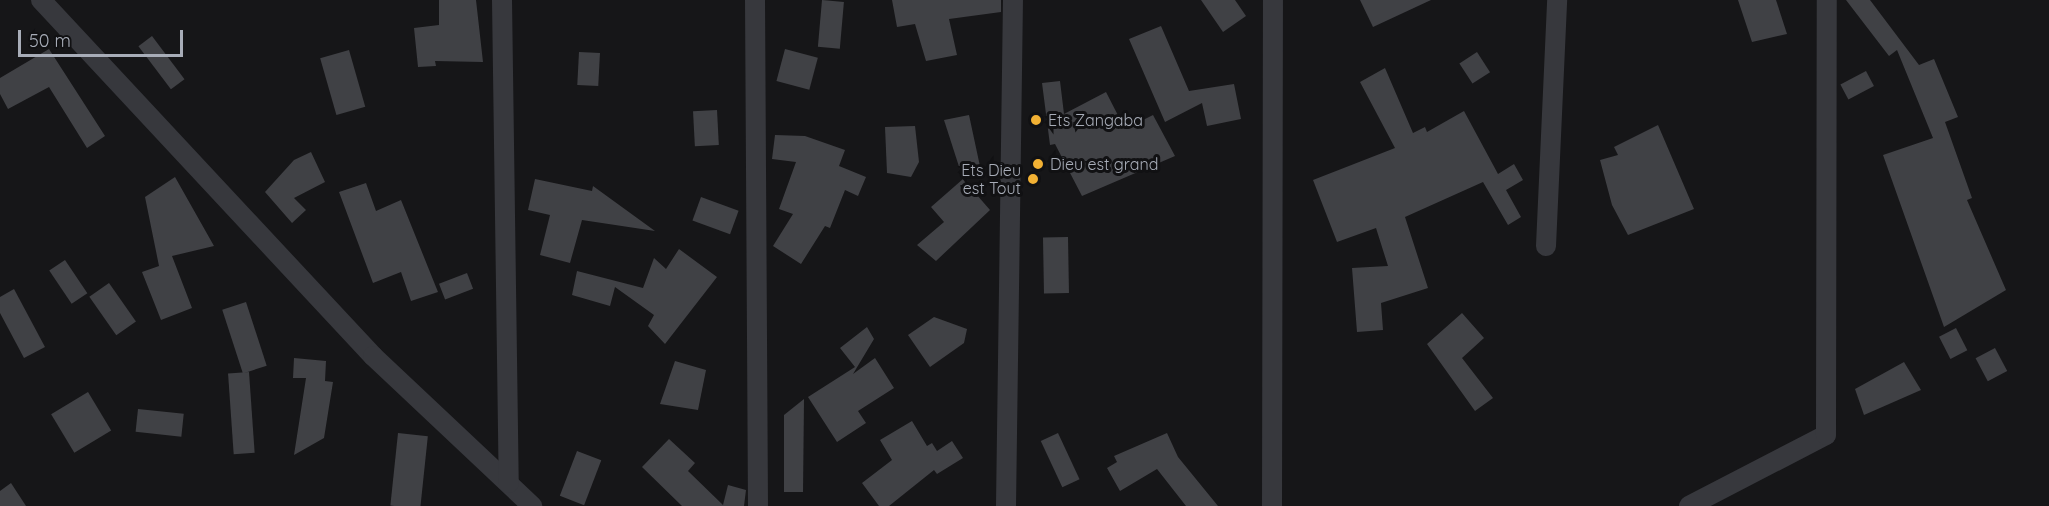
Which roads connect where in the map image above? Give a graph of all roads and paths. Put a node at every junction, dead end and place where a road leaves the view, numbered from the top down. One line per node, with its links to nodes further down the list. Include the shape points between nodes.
1 (41, 0): 9 (street, via 373,356)
2 (502, 0): 9 (street)
3 (755, 0): 11 (street)
4 (1013, 0): 12 (street)
5 (1273, 0): 13 (street)
6 (1557, 0): 8 (street)
7 (1827, 0): 14 (street, via 1826,435)
8 (1546, 246)
9 (509, 483): 10 (street)
10 (532, 506)
11 (758, 506)
12 (1006, 506)
13 (1272, 506)
14 (1689, 506)

